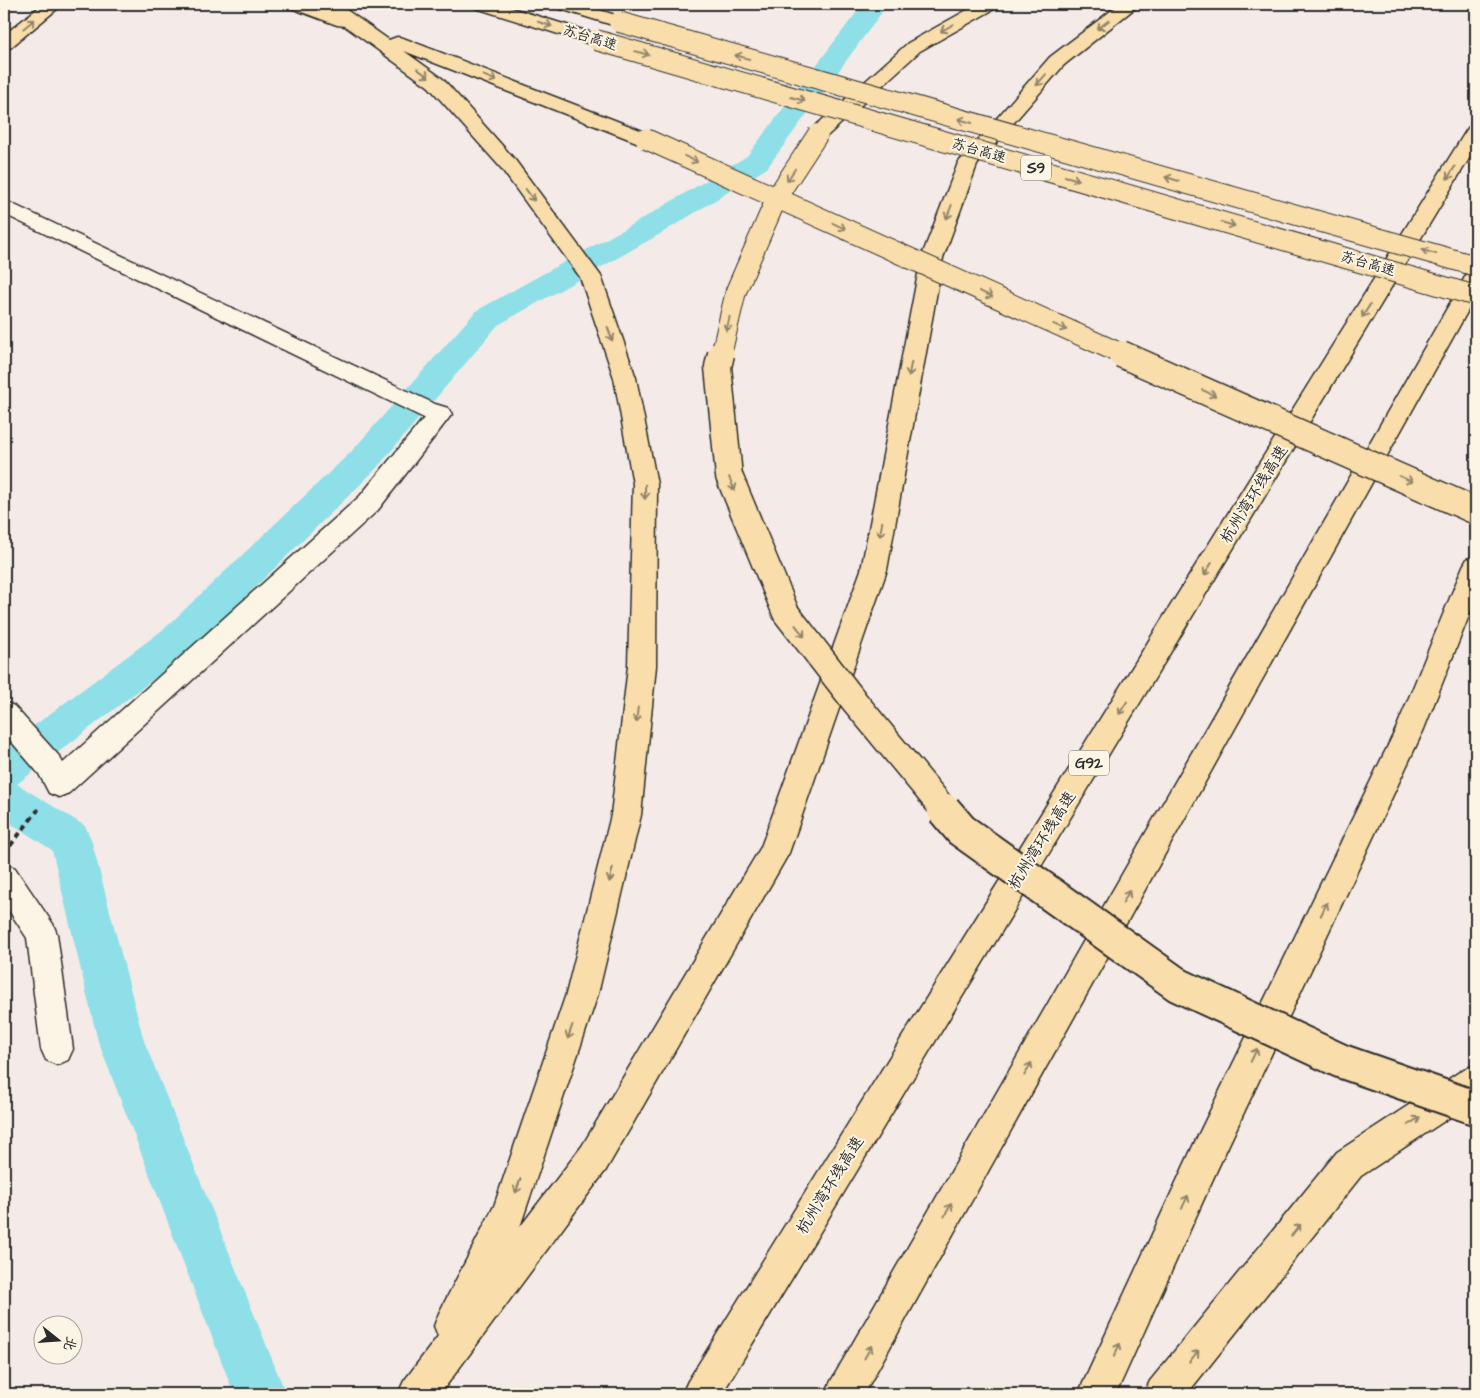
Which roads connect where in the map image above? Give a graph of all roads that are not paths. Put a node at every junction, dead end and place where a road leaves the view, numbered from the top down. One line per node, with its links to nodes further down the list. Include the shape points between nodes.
1 (54, 4): 8 (main road, one-way to 1)
2 (297, 4): 14 (main road, one-way to 14, bridge, via 646,139)
3 (327, 4): 21 (main road, one-way to 21, via 436,82 508,164 590,276 626,378 645,484 642,666 626,814 582,994 508,1213)
4 (482, 4): 13 (main road, 苏台高速 / S9, one-way to 13, bridge)
5 (564, 4): 11 (main road, 苏台高速 / S9, one-way to 5, bridge, via 638,28)
6 (990, 4): 20 (main road, one-way to 20, bridge, via 914,47 818,134 778,194 736,291 718,367 729,476 786,613 961,830 993,853 1178,985 1340,1061)
7 (1131, 4): 21 (main road, one-way to 21, via 1057,61 968,163 932,258 874,570 774,853 594,1158)
8 (4, 44)
9 (1476, 132): 22 (main road, 杭州湾环线高速 / G92, one-way to 22)
10 (4, 206): 16 (street, via 440,414 369,503 59,784 49,765)
11 (1476, 266)
12 (1476, 277): 23 (main road, one-way to 12)
13 (1476, 296)
14 (1476, 511)
15 (1476, 566): 24 (main road, one-way to 15, via 1205,1158 1410,729)
16 (9, 719)
17 (4, 878): 18 (street, via 42,934)
18 (57, 1049)
19 (1476, 1081): 25 (main road, one-way to 19, via 1348,1164)
20 (1476, 1108)
21 (419, 1392)
22 (701, 1394)
23 (844, 1394)
24 (1097, 1394)
25 (1163, 1394)

